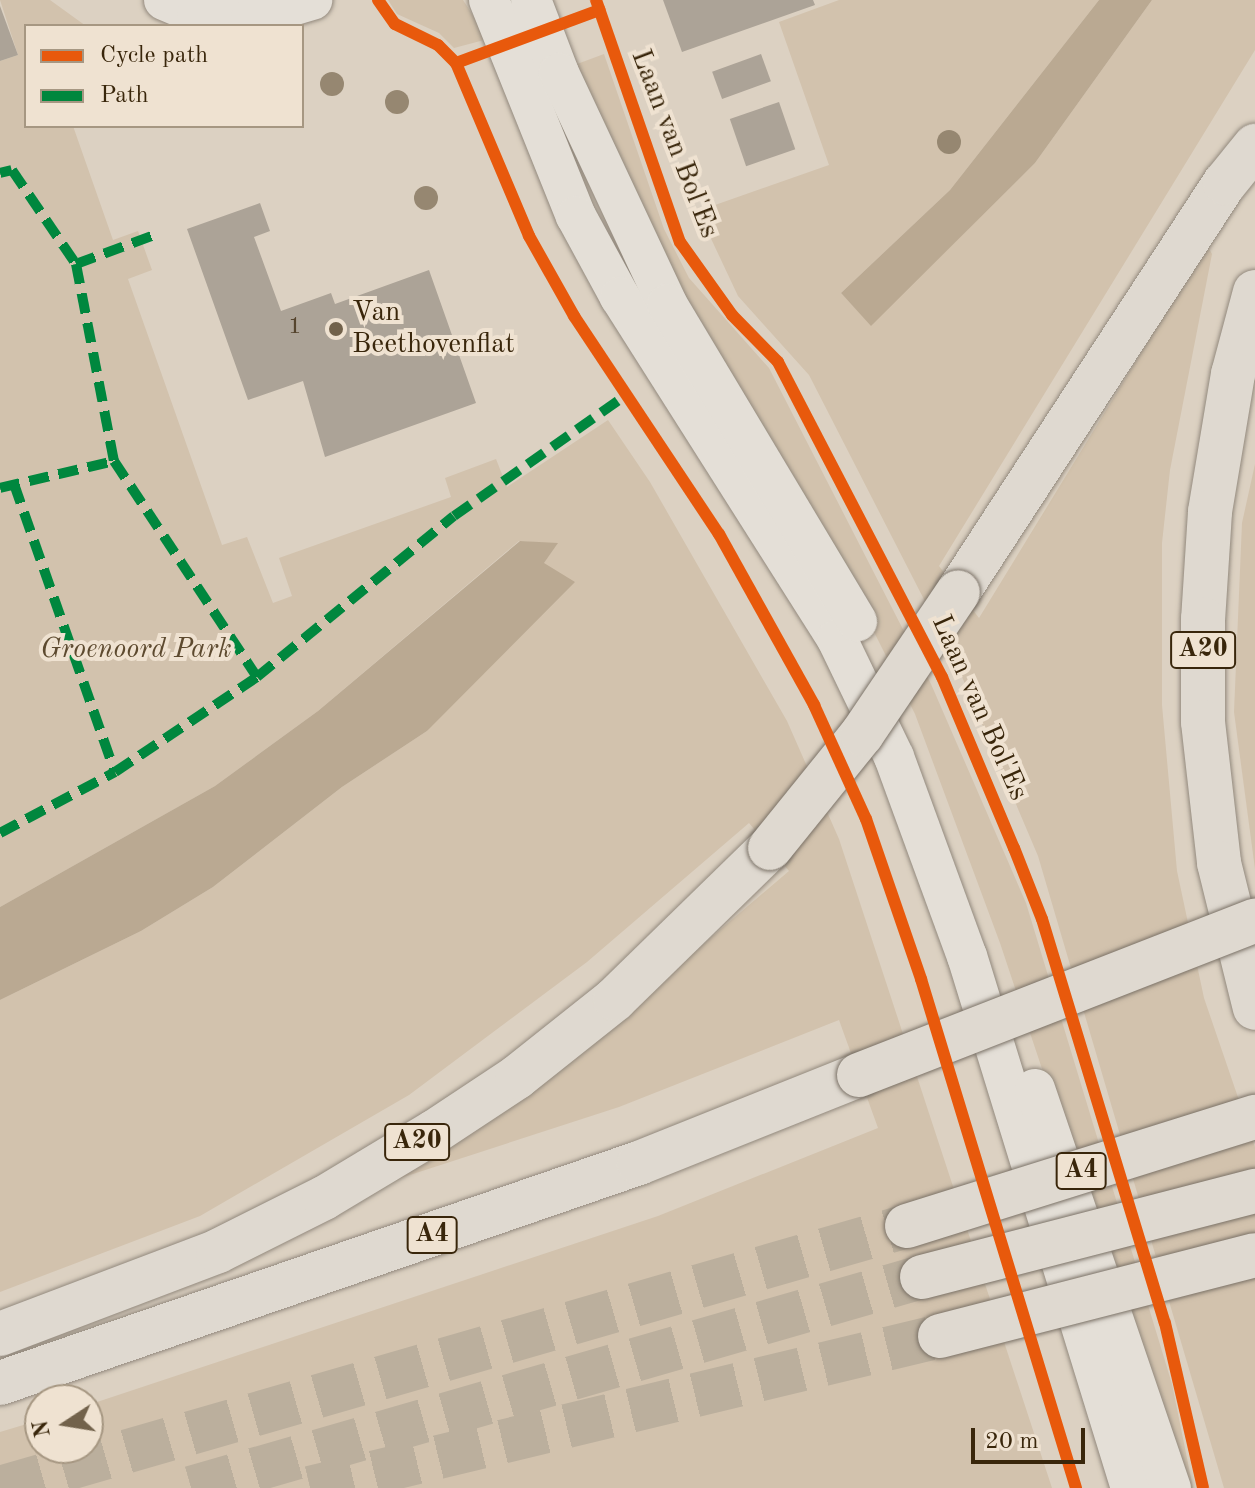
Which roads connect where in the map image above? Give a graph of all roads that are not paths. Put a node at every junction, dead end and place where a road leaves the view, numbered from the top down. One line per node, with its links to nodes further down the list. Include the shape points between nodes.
1 (164, 0): 5 (street, via 197,14)
2 (312, 0): 5 (street, via 251,18)
3 (489, 0): 18 (street, via 576,216 620,297 837,639 894,757 967,956)
4 (531, 0): 18 (street, via 559,73 667,304 861,630 923,763 961,862)
5 (226, 8)
6 (1255, 146): 15 (highway, A20, bridge, via 1225,183 862,734 770,848 615,999 517,1077 324,1198 218,1251)
7 (1255, 292): 9 (highway, A20, via 1233,374 1210,512 1203,619 1203,722 1219,863)
8 (1255, 921): 17 (highway, A4, bridge, via 639,1163)
9 (1255, 1008)
10 (1255, 1117): 12 (highway, A4, bridge)
11 (1255, 1191): 14 (highway, A4, bridge)
12 (907, 1226)
13 (1255, 1255): 16 (highway, bridge)
14 (922, 1277)
15 (0, 1334)
16 (940, 1336)
17 (0, 1383)
18 (1143, 1485)

